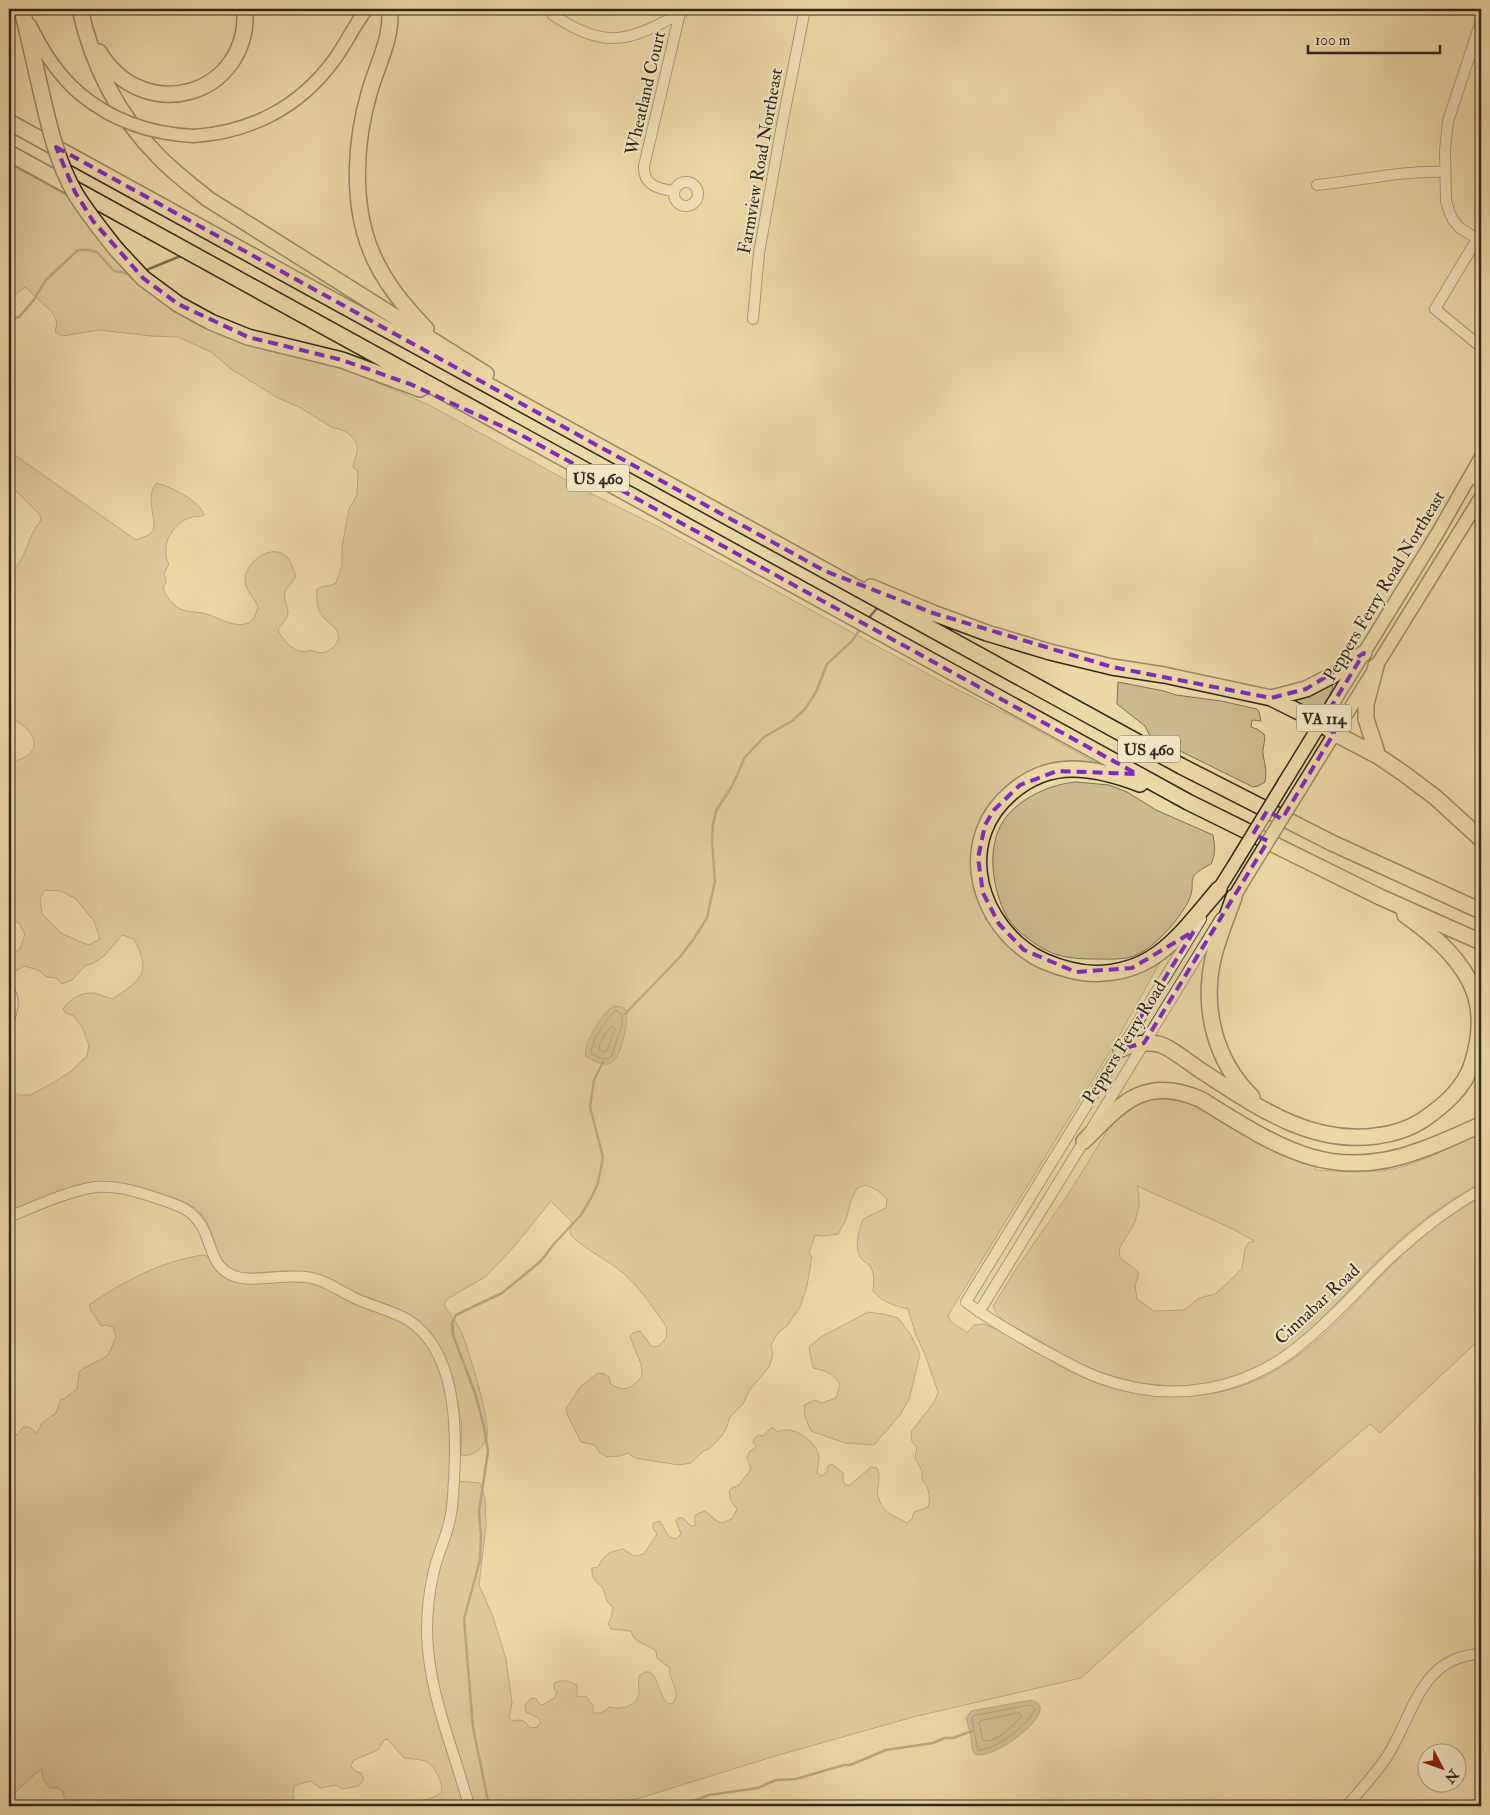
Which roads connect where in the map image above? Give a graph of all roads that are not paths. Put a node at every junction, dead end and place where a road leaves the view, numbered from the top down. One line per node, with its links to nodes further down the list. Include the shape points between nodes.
1 (22, 9): 4 (main road, bridge, via 50,62 78,93 105,112 132,125 167,134 194,136 228,132 254,124 299,98 335,60); 21 (highway, bridge, via 60,160 93,221 143,278 178,304 211,322 248,337 342,360 410,384)
2 (80, 9): 10 (highway)
3 (245, 9): 10 (highway, via 243,40 230,65 202,88 183,94 148,91 122,79 103,59)
4 (367, 9)
5 (389, 9): 19 (highway, via 390,26 368,96 361,134 358,164 362,223 371,251 387,282 408,310)
6 (805, 9): 18 (street, Farmview Road Northeast, via 759,254)
7 (684, 11): 8 (street, via 649,30 627,37 606,38 585,33); 16 (street, Wheatland Court, via 644,166 648,181)
8 (553, 15)
9 (1481, 21): 11 (street)
10 (85, 30): 19 (highway, via 116,104 136,132 175,172 215,203)
11 (1476, 54): 14 (street, via 1448,121)
12 (9, 122): 22 (highway, US 460)
13 (9, 153): 21 (highway, US 460)
14 (1445, 172): 15 (street, via 1416,171); 17 (street, via 1446,200 1453,220)
15 (1317, 185)
16 (674, 191)
17 (1479, 240): 20 (street, via 1435,310)
18 (753, 319)
19 (443, 346): 22 (highway)
20 (1481, 347)
21 (522, 436): 36 (highway, US 460)
22 (591, 442): 27 (highway, US 460)
23 (1481, 457): 24 (main road, Peppers Ferry Road Northeast / VA 114)
24 (1470, 476): 25 (street); 28 (main road, Peppers Ferry Road Northeast / VA 114)
25 (1481, 483)
26 (1481, 497): 29 (main road, Peppers Ferry Road Northeast / VA 114)
27 (825, 571): 30 (highway, via 987,633 1050,652); 41 (highway, US 460, via 1211,782 1339,847)
28 (1364, 653): 30 (highway, via 1335,674 1306,689); 31 (main road, Peppers Ferry Road Northeast / VA 114)
29 (1376, 666): 32 (main road, Peppers Ferry Road Northeast / VA 114); 33 (highway, via 1366,704 1366,719)
30 (1271, 698): 31 (highway)
31 (1321, 723): 32 (highway); 34 (main road, Peppers Ferry Road Northeast / VA 114)
32 (1334, 733): 33 (highway); 35 (main road, Peppers Ferry Road Northeast / VA 114)
33 (1378, 756): 37 (highway, via 1435,797)
34 (1284, 783): 38 (main road, Peppers Ferry Road / VA 114, bridge)
35 (1299, 790): 39 (main road, Peppers Ferry Road / VA 114, bridge)
36 (1188, 802): 38 (highway, via 1130,780 1091,770 1057,770 1037,776 1008,795 985,825 978,858 983,893 999,924 1024,950 1058,967 1094,974 1132,968 1162,952); 40 (highway, US 460)
37 (1481, 839)
38 (1219, 889): 46 (street, Peppers Ferry Road / VA 114)
39 (1234, 897): 45 (street, Peppers Ferry Road / VA 114); 47 (highway, via 1210,979 1213,1032 1236,1078 1261,1105)
40 (1380, 897): 42 (highway, US 460); 47 (highway, via 1419,925 1451,954 1469,981 1479,1015 1479,1037 1470,1068 1458,1089 1435,1112 1418,1123 1384,1135 1363,1138 1327,1136)
41 (1481, 912)
42 (1481, 942)
43 (9, 990): 44 (street, via 14,1006)
44 (9, 1020)
45 (1144, 1043): 46 (highway); 47 (highway, via 1160,1044); 49 (street, Peppers Ferry Road / VA 114)
46 (1121, 1049): 52 (street, Peppers Ferry Road / VA 114)
47 (1277, 1116)
48 (1481, 1125): 49 (highway, via 1397,1158 1356,1164 1336,1162 1280,1146 1186,1093 1157,1090 1128,1100)
49 (1084, 1141): 53 (street, Peppers Ferry Road / VA 114)
50 (1481, 1190): 53 (street, Cinnabar Road, via 1406,1243 1305,1342 1267,1368 1219,1386 1166,1392 1117,1384 1076,1368)
51 (9, 1217): 55 (street, via 97,1187 146,1194 195,1215 220,1268 233,1276 247,1279 308,1277 395,1313 427,1336 443,1366 449,1389 456,1450 452,1513 433,1573 427,1633 436,1696)
52 (966, 1302): 53 (street, Cinnabar Road)
53 (979, 1312)
54 (1481, 1654): 56 (street, via 1454,1659 1436,1670 1423,1686 1389,1753)
55 (469, 1806)
56 (1347, 1806)

